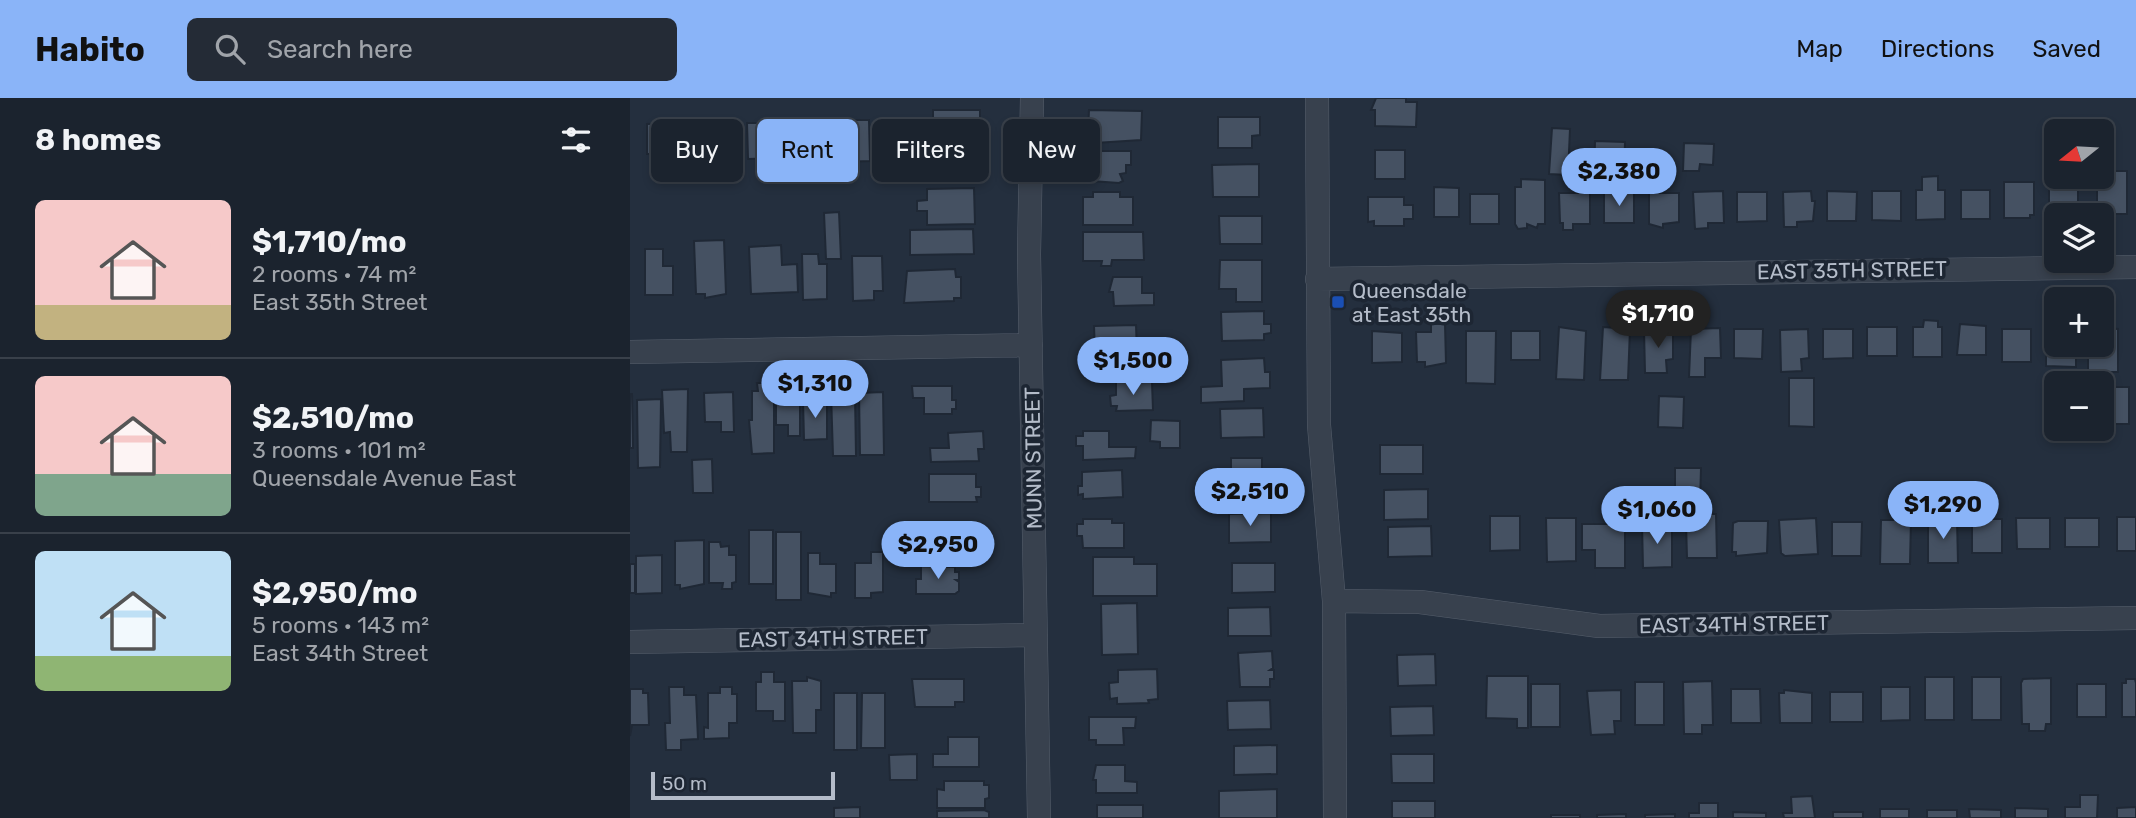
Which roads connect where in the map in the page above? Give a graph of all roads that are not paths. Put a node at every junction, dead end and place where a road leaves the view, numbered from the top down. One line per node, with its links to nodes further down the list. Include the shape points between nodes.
1 (1032, 98): 5 (street, MUNN STREET)
2 (1317, 98): 4 (street)
3 (2136, 267): 4 (street, EAST 35TH STREET)
4 (1317, 279): 7 (street, via 1319,425)
5 (1031, 345): 6 (street); 9 (street, MUNN STREET)
6 (630, 352)
7 (1334, 601): 8 (street, EAST 34TH STREET, via 1420,602 1599,626); 12 (street)
8 (2136, 618)
9 (1036, 635): 10 (street, EAST 34TH STREET); 11 (street, MUNN STREET)
10 (630, 642)
11 (1039, 818)
12 (1335, 818)

